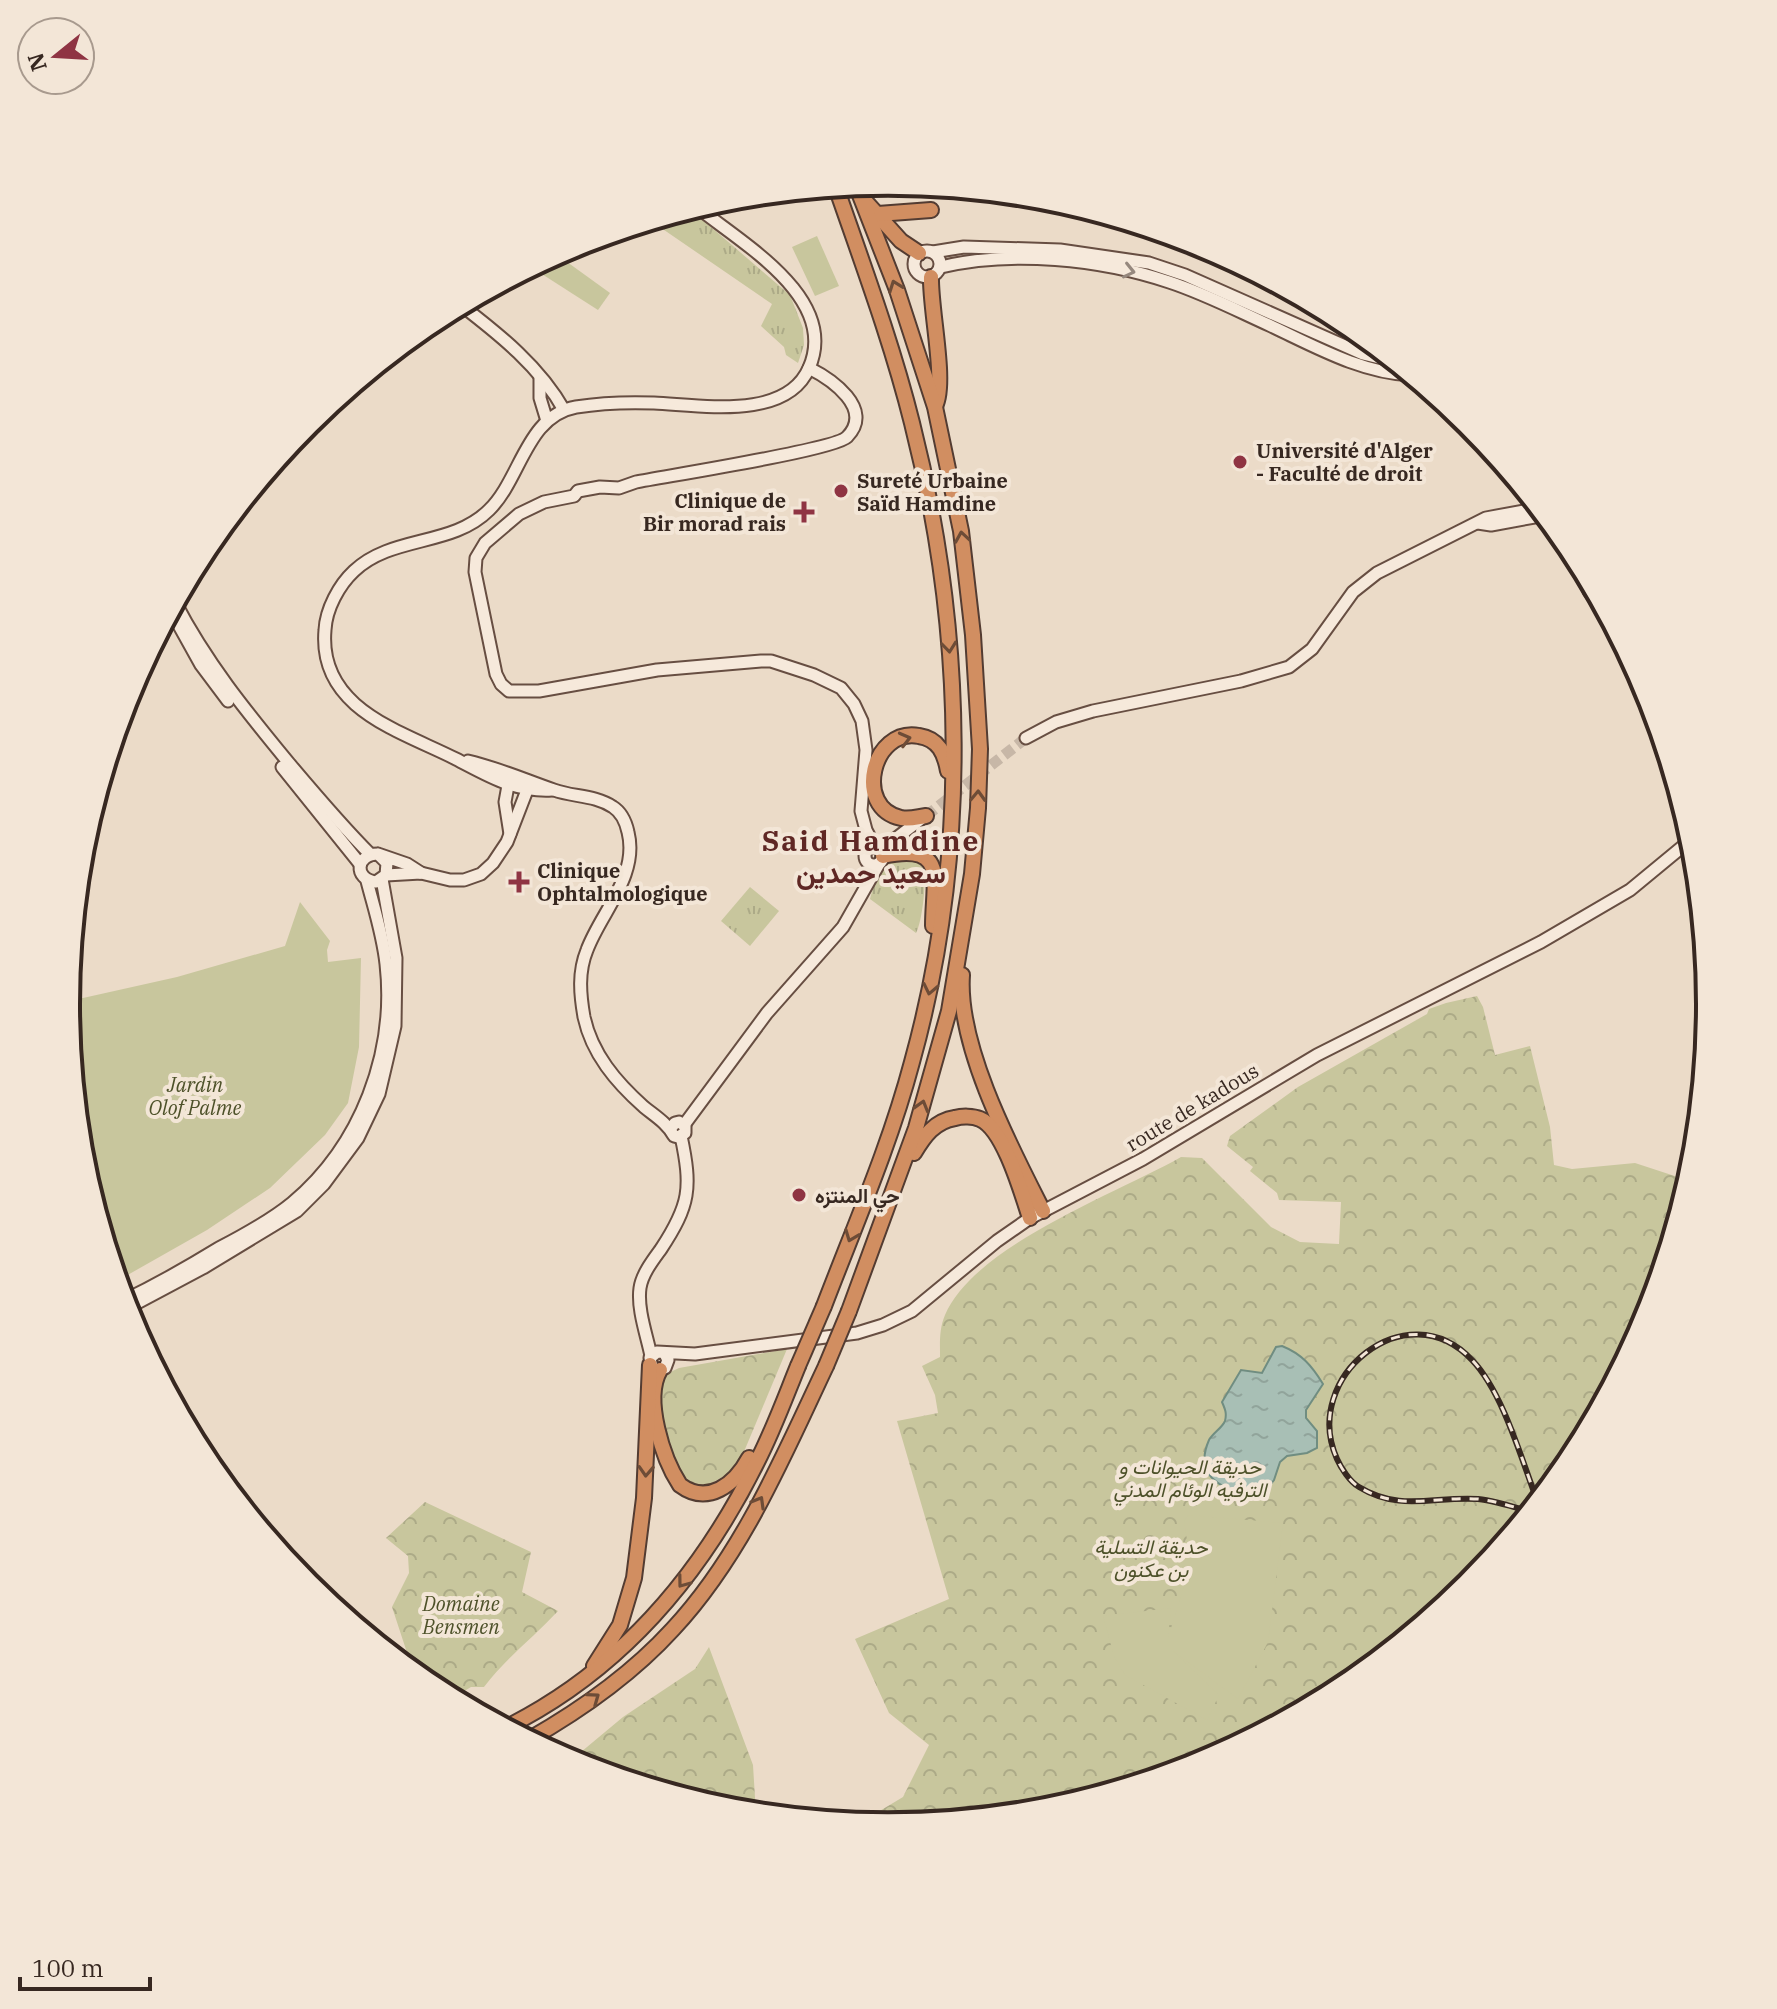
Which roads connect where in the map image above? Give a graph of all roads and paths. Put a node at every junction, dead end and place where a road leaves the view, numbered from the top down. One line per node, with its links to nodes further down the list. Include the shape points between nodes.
1 (859, 197): 14 (highway, one-way to 1)
2 (862, 197): 5 (highway)
3 (840, 198): 28 (highway, one-way to 28, via 894,358 931,504 954,696)
4 (931, 210): 5 (highway)
5 (878, 214): 7 (highway, via 901,241)
6 (710, 217): 11 (main road, via 799,294 813,327)
7 (926, 253): 8 (main road, via 940,259); 8 (main road, via 914,261 915,270 922,277); 10 (main road, via 964,247 1060,250 1149,263)
8 (936, 272): 12 (main road, one-way to 12, via 1004,259 1129,271 1201,294 1363,367); 14 (highway, via 931,307 940,390)
9 (470, 312): 13 (main road)
10 (1371, 356)
11 (809, 368): 15 (main road, via 792,389 757,404 602,404); 35 (main road, via 850,400 854,424 840,441 544,502 519,514 485,543 475,572 496,674 509,691 761,661 793,667 841,688 864,729 861,800)
12 (1392, 372)
13 (540, 378): 15 (main road); 16 (main road)
14 (935, 407): 40 (highway, one-way to 14, via 978,808 977,689 961,531)
15 (564, 410): 16 (main road)
16 (547, 421): 23 (main road, via 491,509 469,526 369,559 344,583 325,624 330,667 350,700 381,723)
17 (1528, 510): 19 (main road)
18 (1534, 517): 19 (main road)
19 (1477, 523): 22 (main road, via 1363,582 1312,649 1289,667 1093,711)
20 (181, 613): 34 (main road, via 233,696 312,791)
21 (177, 621): 36 (main road, via 217,688)
22 (1026, 738)
23 (459, 760): 24 (main road); 25 (main road)
24 (509, 778): 25 (main road); 26 (main road); 29 (main road)
25 (493, 779): 29 (main road)
26 (528, 784): 27 (main road); 30 (main road)
27 (546, 790): 30 (main road); 42 (main road, via 613,807 627,828 628,870 587,950 580,990 588,1032 607,1069 674,1136)
28 (953, 790): 31 (highway, one-way to 28, via 893,815 876,795 875,768 890,743 909,735 936,743); 41 (highway)
29 (505, 797): 32 (main road)
30 (523, 802): 32 (main road)
31 (926, 816): 35 (main road)
32 (510, 834): 37 (main road, via 493,863 476,876 450,880)
33 (1681, 848): 43 (main road, route de kadous, via 1630,890 1541,942 1317,1055 1143,1159)
34 (374, 854): 36 (main road); 37 (main road); 38 (main road, via 387,863)
35 (875, 855): 41 (highway, via 907,852 930,862); 42 (main road, via 865,889 843,927 767,1013)
36 (360, 864): 39 (main road)
37 (421, 873): 38 (main road)
38 (384, 877): 39 (main road); 46 (main road, via 396,958 395,1026 379,1094 358,1138 297,1211)
39 (367, 881): 45 (main road, via 383,945 388,1011 382,1054 359,1119 327,1167 289,1205)
40 (965, 909): 43 (highway, via 968,931 961,989 971,1040); 44 (highway, one-way to 40, via 916,1128 949,1011)
41 (938, 946): 48 (highway, one-way to 48, bridge, via 886,1148)
42 (682, 1131): 47 (main road, via 687,1200 640,1288 644,1324)
43 (1037, 1214): 44 (highway, via 996,1135 979,1118 964,1116 937,1124 925,1136); 47 (main road, route de kadous, via 912,1311 883,1325)
44 (880, 1226): 51 (highway, one-way to 44, bridge, via 621,1678 707,1588 775,1475 826,1366)
45 (135, 1295)
46 (138, 1303)
47 (659, 1361): 48 (highway, via 652,1405 669,1462 680,1485 703,1494 726,1487 743,1470); 49 (highway, one-way to 49, via 632,1588 620,1625)
48 (798, 1366): 49 (highway, one-way to 49, via 757,1462 707,1551 668,1603)
49 (583, 1681): 50 (highway)
50 (515, 1722)
51 (539, 1733)

